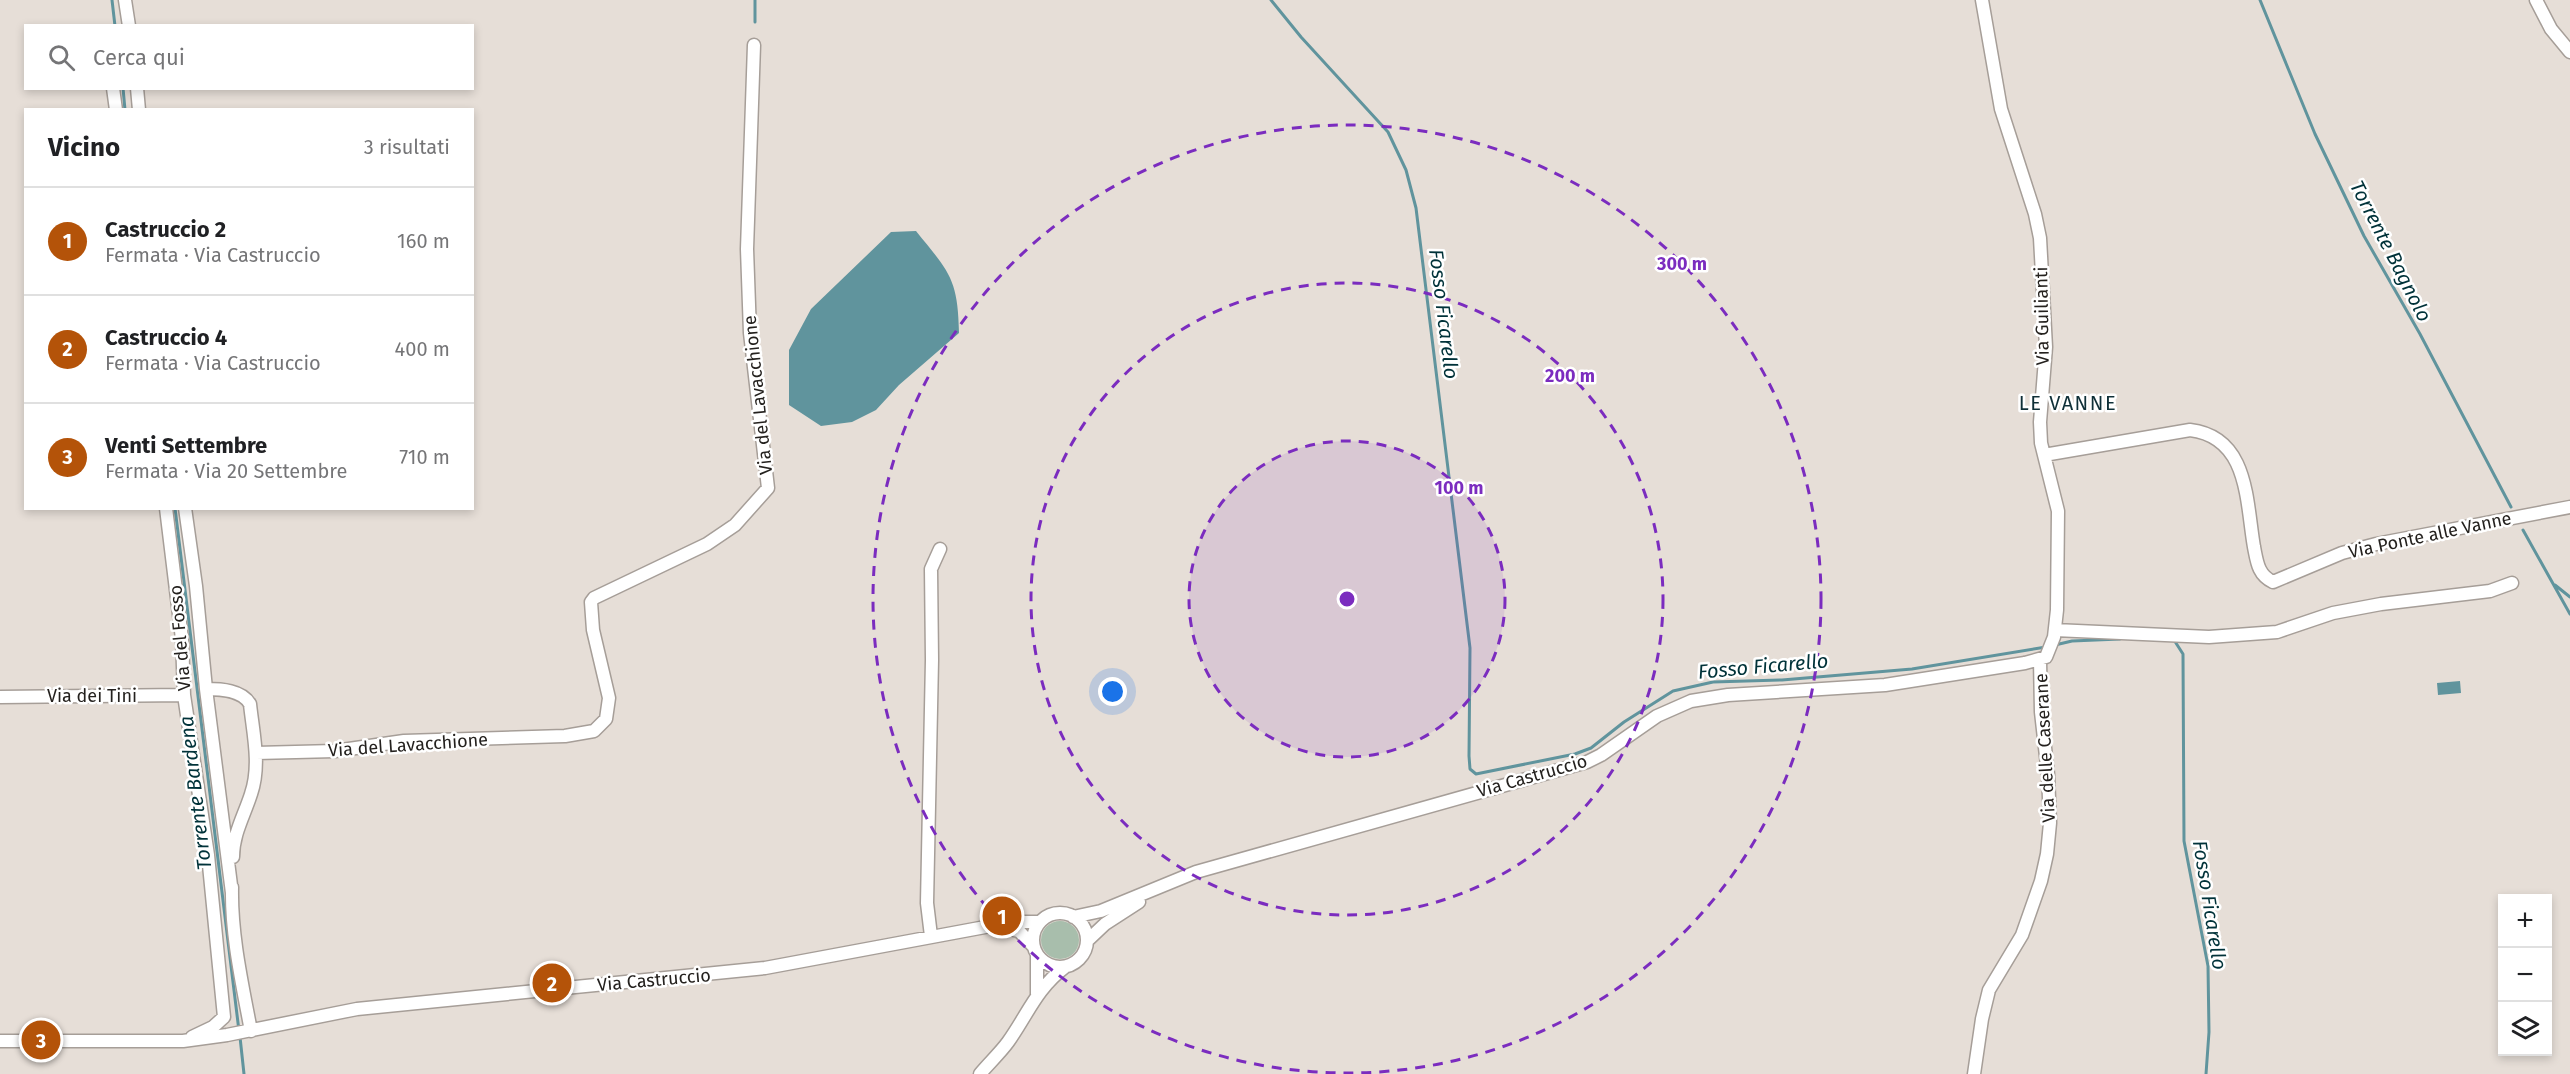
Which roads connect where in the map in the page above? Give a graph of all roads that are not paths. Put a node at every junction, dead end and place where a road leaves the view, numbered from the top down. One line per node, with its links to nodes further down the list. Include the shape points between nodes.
1 (125, 0): 4 (street)
2 (1982, 0): 11 (street, Via Guilianti, via 2001,109 2040,238 2046,347 2040,422)
3 (2536, 0): 6 (street, via 2551,29)
4 (129, 24)
5 (754, 45): 22 (street, Via del Lavacchione, via 747,249 750,333 768,488 735,525 707,544 591,602 593,630 609,698 606,719 594,731 565,736 404,741 335,751)
6 (2570, 52)
7 (113, 90): 9 (street)
8 (137, 90): 10 (street)
9 (116, 108)
10 (140, 108)
11 (2044, 455): 12 (street, Via Ponte alle Vanne, via 2190,430 2217,438 2227,446 2242,475 2258,565 2265,579 2272,582 2342,553); 17 (street, Via Guilianti, via 2058,511)
12 (2570, 507)
13 (166, 510): 20 (street, Via del Fosso, via 182,639)
14 (184, 510): 19 (street)
15 (940, 549): 28 (street, via 931,569 927,903)
16 (2512, 583): 17 (street, via 2490,591 2333,613 2277,632 2209,637)
17 (2055, 633): 18 (street, Via delle Caserane)
18 (2045, 655): 23 (street, Via Castruccio, via 1884,685 1691,701 1658,716 1587,762 1197,872); 37 (street, Via delle Caserane, via 2041,712 2048,774 2047,854 2022,935 1989,990)
19 (206, 689): 22 (street, via 227,690 248,700); 24 (street)
20 (184, 695): 21 (street, Via dei Tini); 35 (street, Via del Fosso, via 208,855 224,1017 213,1028)
21 (0, 697)
22 (256, 753): 24 (street, via 251,793 233,841)
23 (1163, 887): 25 (street, via 1101,911); 29 (street, via 1105,924)
24 (232, 893): 33 (street, via 236,951)
25 (1072, 917): 26 (street, via 1056,914); 29 (street, via 1083,927)
26 (1040, 922): 27 (street, Via Castruccio); 30 (street, via 1035,929)
27 (984, 928): 28 (street, Via Castruccio); 30 (street, Via Castruccio, via 1019,931)
28 (931, 936): 33 (street, Via Castruccio, via 765,968 357,1009)
29 (1087, 941): 31 (street, via 1082,955)
30 (1035, 951): 31 (street, via 1049,965); 32 (street)
31 (1065, 967): 32 (street)
32 (1037, 994): 36 (street, via 1008,1041)
33 (250, 1031): 35 (street, Via Castruccio)
34 (0, 1041): 35 (street, Via Castruccio)
35 (183, 1041)
36 (980, 1074)
37 (1974, 1074)

